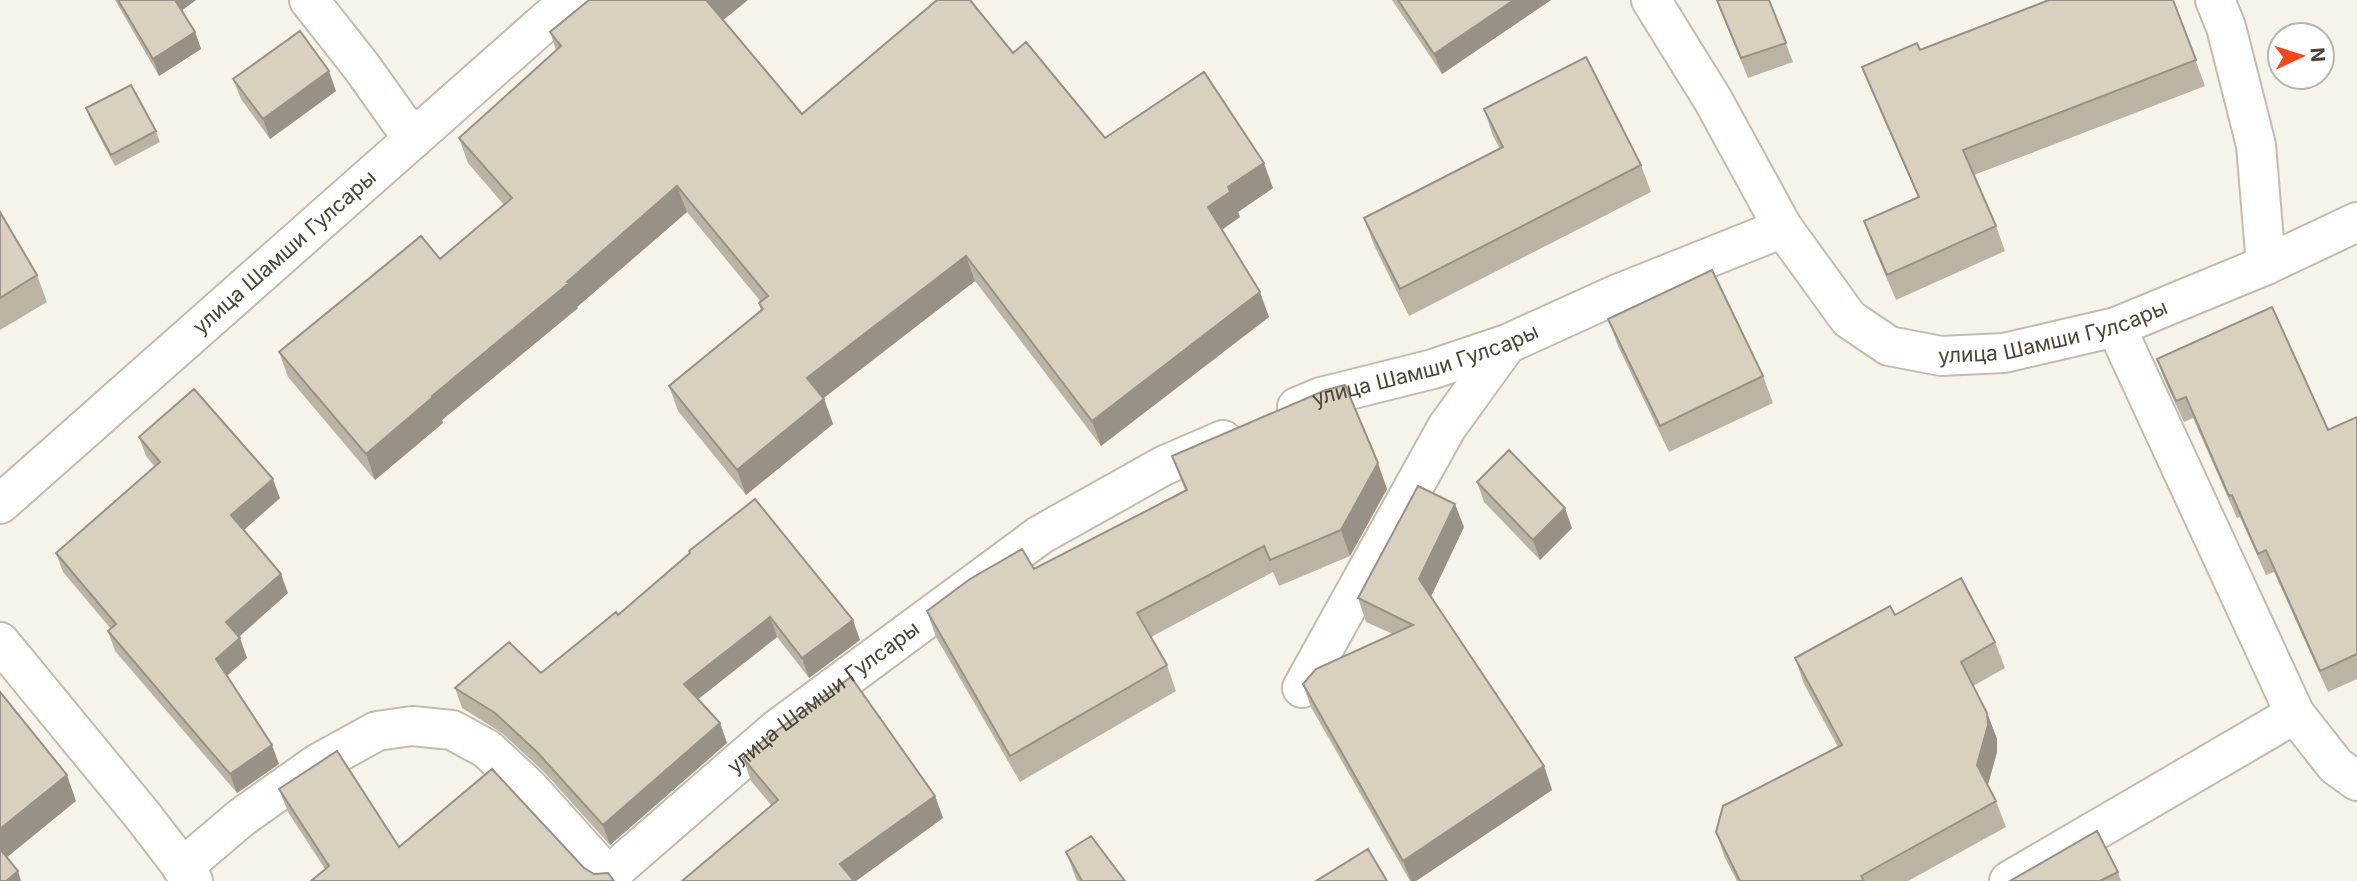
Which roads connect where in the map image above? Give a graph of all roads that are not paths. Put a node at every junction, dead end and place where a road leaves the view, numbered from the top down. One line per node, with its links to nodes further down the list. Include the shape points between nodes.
1 (309, 0): 5 (street)
2 (570, 0): 5 (street, улица Шамши Гулсары)
3 (1651, 0): 7 (street, улица Шамши Гулсары, via 1713,100)
4 (2215, 0): 8 (street, via 2256,145)
5 (413, 139): 11 (street, улица Шамши Гулсары)
6 (2357, 222): 8 (street, улица Шамши Гулсары)
7 (1783, 228): 9 (street, улица Шамши Гулсары, via 1849,319 1889,346 1941,356 2004,353); 10 (street, улица Шамши Гулсары)
8 (2266, 265): 9 (street, улица Шамши Гулсары)
9 (2116, 327): 14 (street)
10 (1507, 344): 13 (street, via 1447,427); 16 (street, улица Шамши Гулсары, via 1433,369 1321,397 1163,466 1040,535 776,730 608,876 529,788 487,749 452,730 412,726 377,731 317,764 242,817)
11 (0, 504)
12 (0, 642): 16 (street)
13 (1303, 688)
14 (2295, 714): 15 (street, via 2336,766); 17 (street)
15 (2357, 781)
16 (188, 874)
17 (2009, 881)

